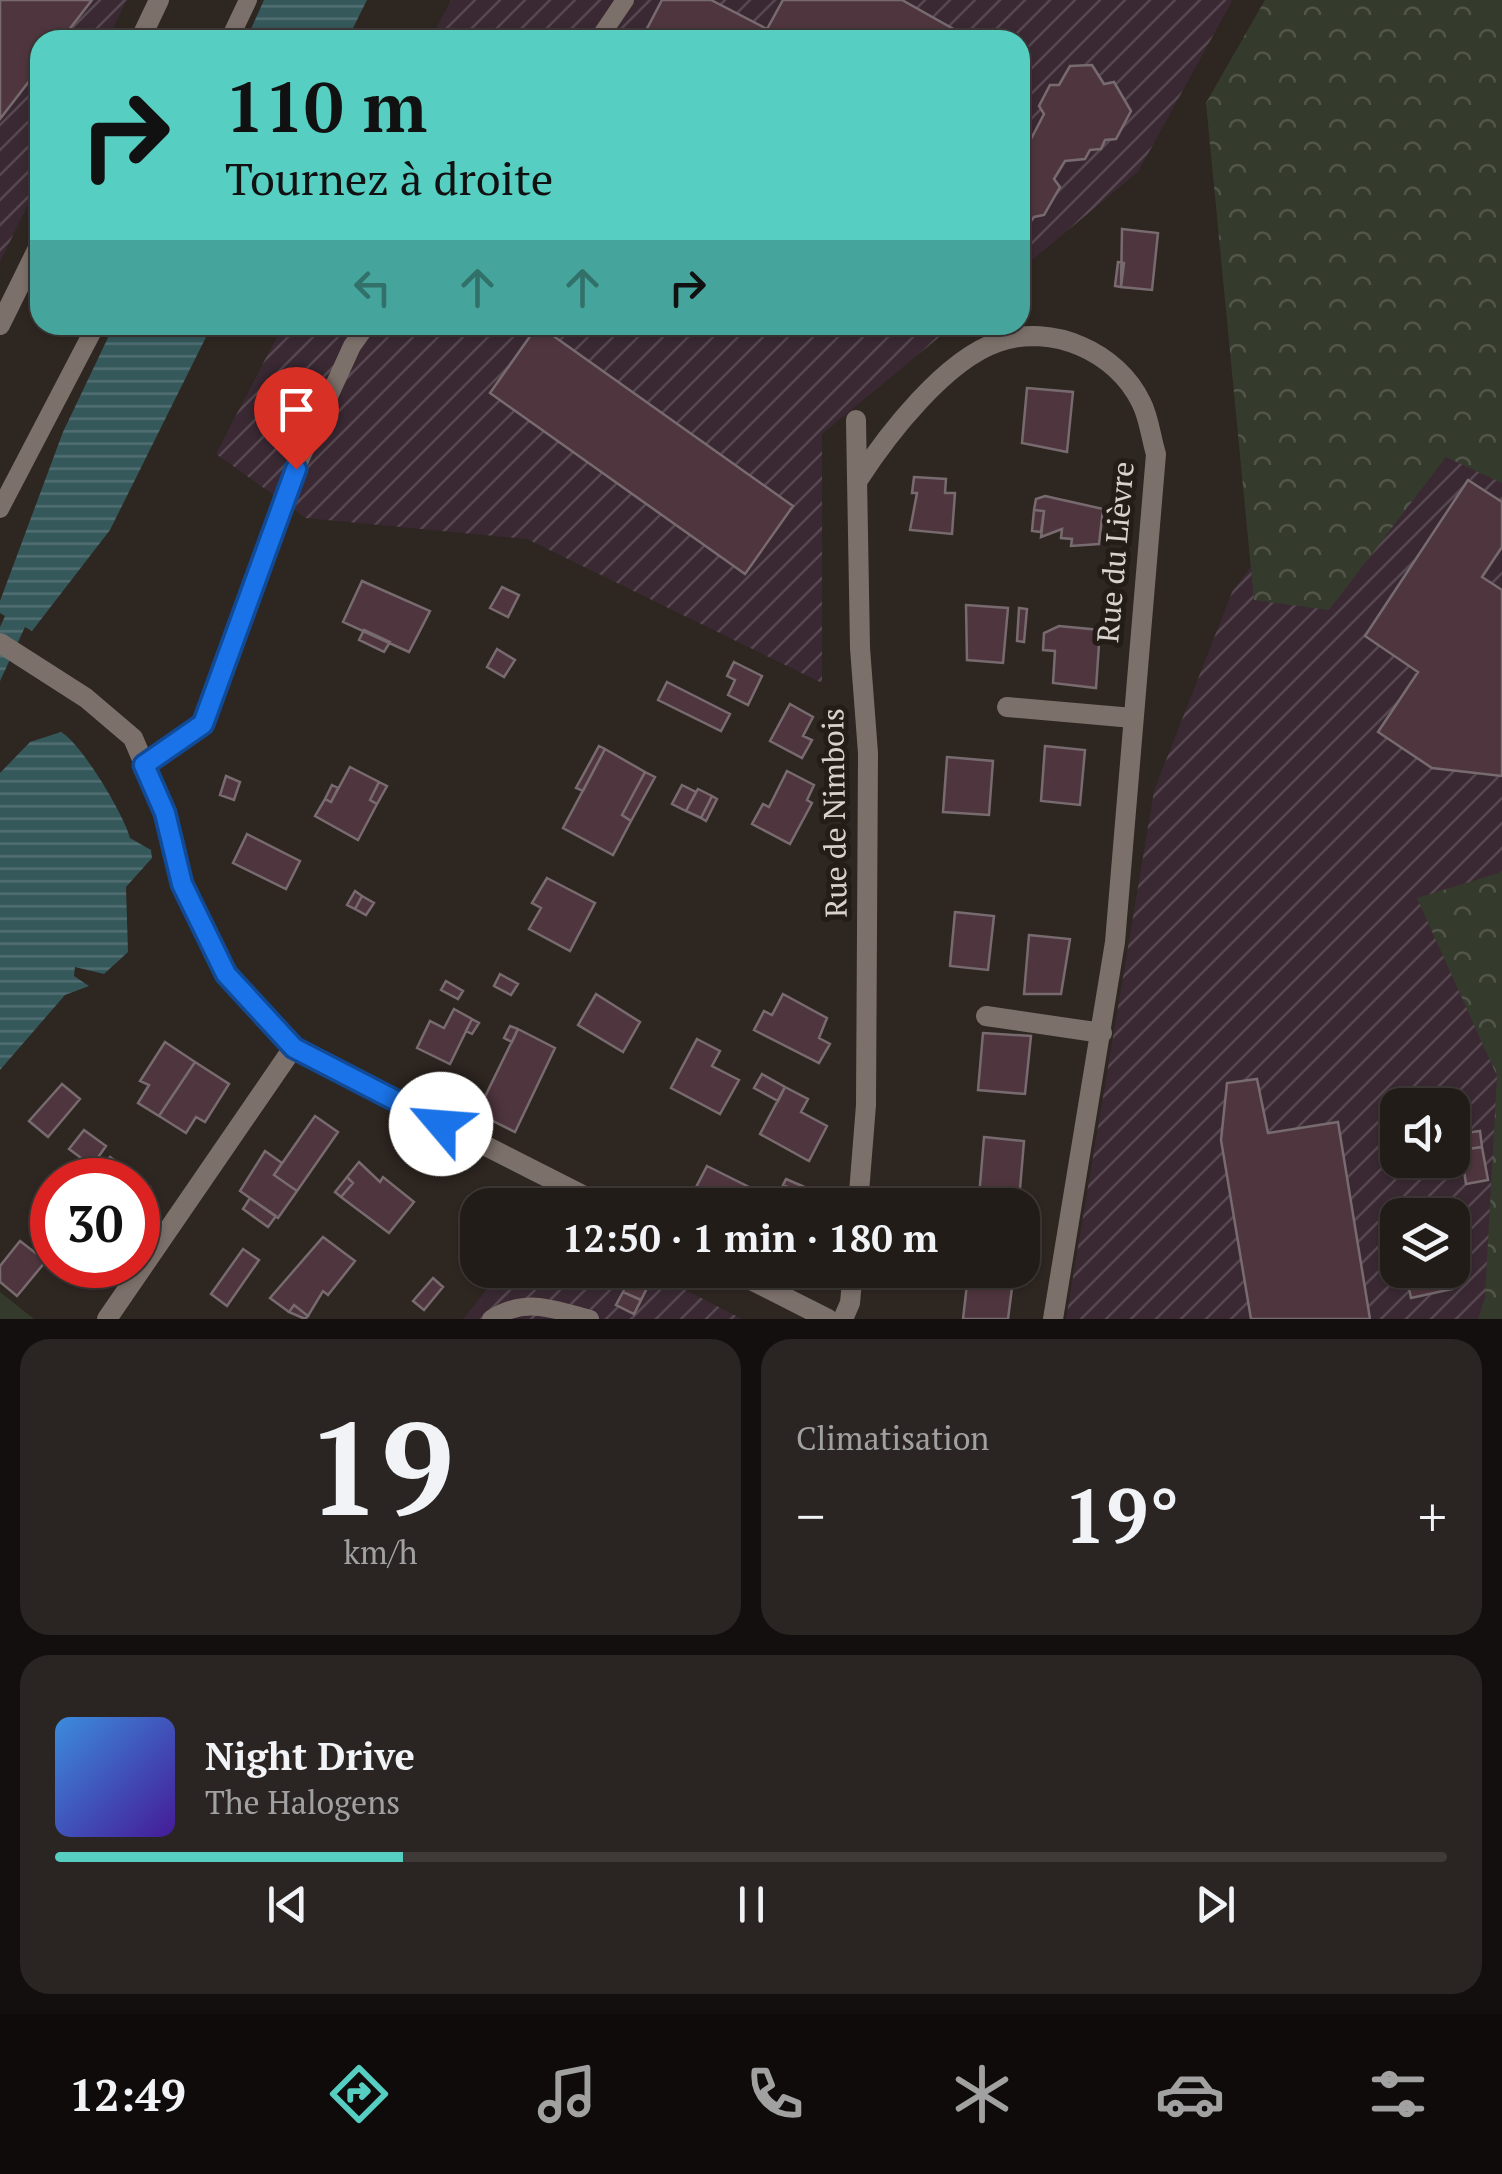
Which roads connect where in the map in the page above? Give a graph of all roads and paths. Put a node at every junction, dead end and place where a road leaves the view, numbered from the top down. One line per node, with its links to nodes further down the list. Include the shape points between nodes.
1 (159, 0): 4 (street)
2 (248, 0): 5 (lane)
3 (625, 0): 6 (lane)
4 (145, 30)
5 (234, 30)
6 (605, 30)
7 (30, 264): 8 (street)
8 (0, 326)
9 (91, 335): 13 (lane)
10 (360, 335): 17 (lane, via 296,469 203,724)
11 (856, 420): 12 (street, Rue de Nimbois)
12 (858, 480): 16 (street, Rue du Lièvre, via 886,437 942,381 999,341 1058,337 1108,359 1141,402 1156,454); 22 (street, Rue de Nimbois, via 868,772)
13 (0, 509)
14 (0, 643): 17 (street, via 132,738)
15 (1007, 707): 16 (street)
16 (1133, 718): 19 (street, Rue du Lièvre)
17 (144, 765): 20 (street, via 165,813 182,884 226,974)
18 (986, 1016): 19 (street)
19 (1102, 1034): 30 (street, Rue du Lièvre)
20 (294, 1048): 21 (street); 25 (street)
21 (569, 1188)
22 (859, 1188)
23 (767, 1288): 28 (street)
24 (851, 1288): 29 (street)
25 (108, 1319)
26 (490, 1319): 27 (lane, via 536,1303)
27 (590, 1319)
28 (828, 1319)
29 (843, 1319)
30 (1054, 1319)

